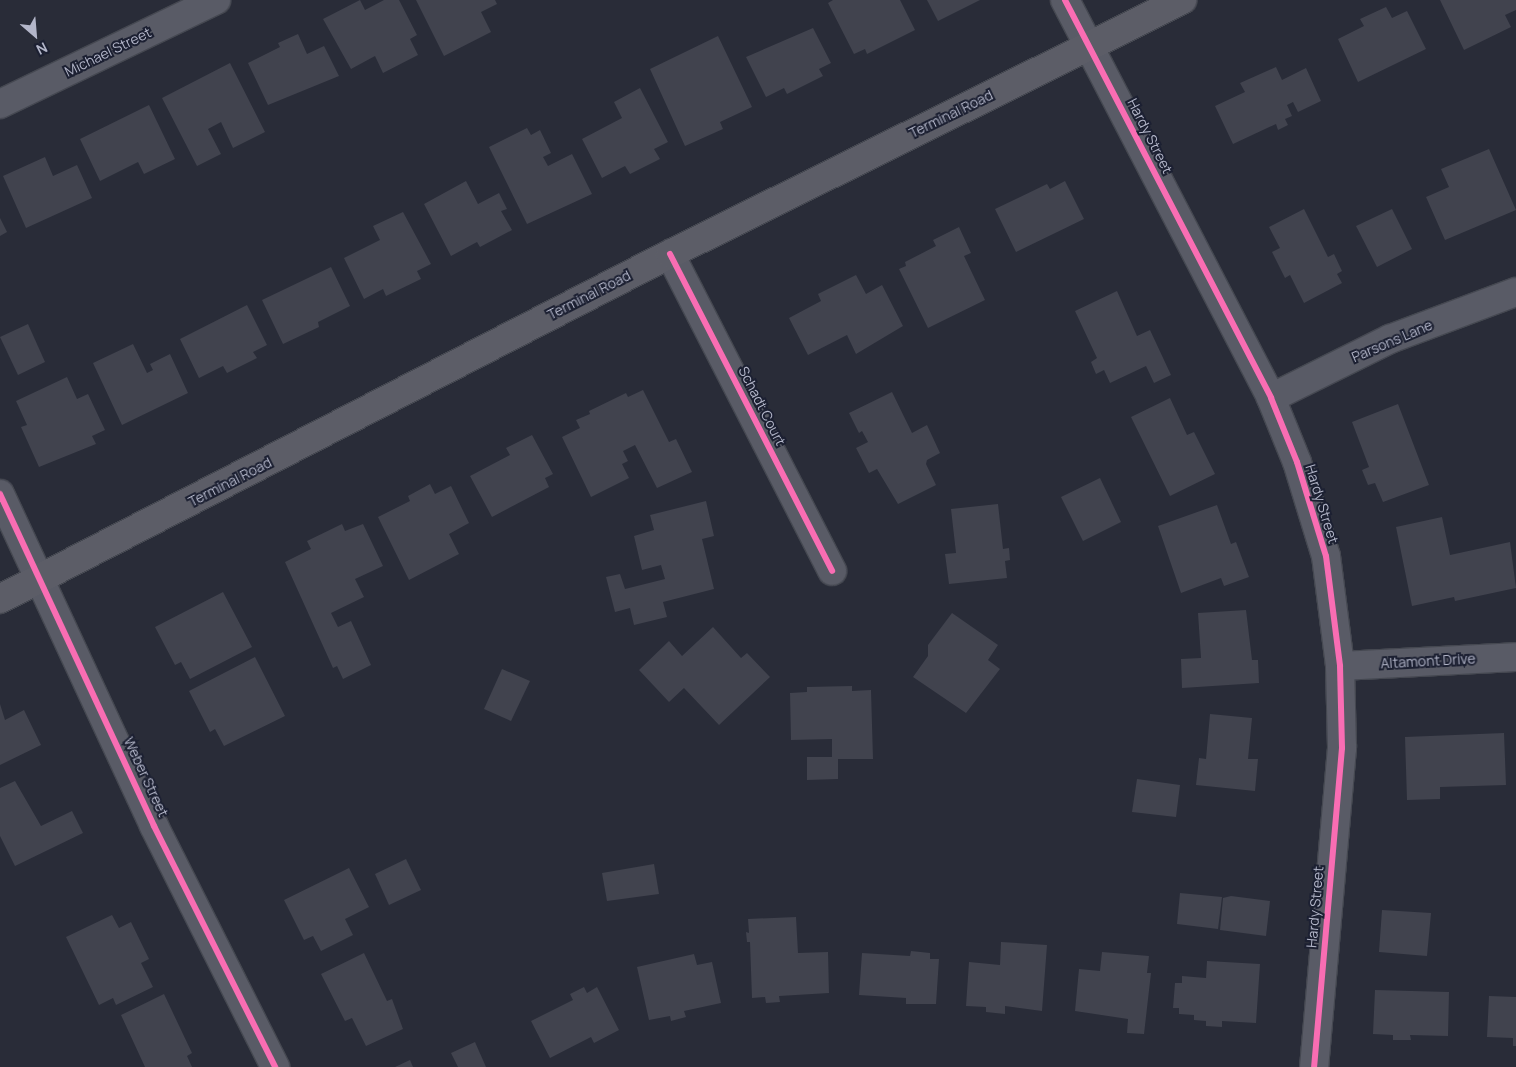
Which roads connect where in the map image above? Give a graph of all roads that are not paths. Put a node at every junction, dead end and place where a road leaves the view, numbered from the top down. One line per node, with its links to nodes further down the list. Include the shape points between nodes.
1 (216, 0): 5 (street, Michael Street)
2 (1066, 0): 4 (street, Hardy Street)
3 (1182, 0): 4 (main road, Terminal Road)
4 (1089, 46): 6 (main road, Terminal Road); 8 (street, Hardy Street)
5 (0, 104)
6 (670, 254): 10 (street, Schadt Court); 11 (main road, Terminal Road)
7 (1516, 292): 8 (street, Parsons Lane, via 1390,339)
8 (1271, 398): 14 (street, Hardy Street, via 1297,462 1326,556)
9 (0, 494): 11 (street, Weber Street)
10 (832, 571)
11 (41, 580): 12 (main road, Terminal Road); 15 (street, Weber Street, via 154,826)
12 (0, 599)
13 (1516, 657): 14 (street, Altamont Drive)
14 (1340, 666): 16 (street, Hardy Street, via 1342,748)
15 (275, 1067)
16 (1314, 1067)

